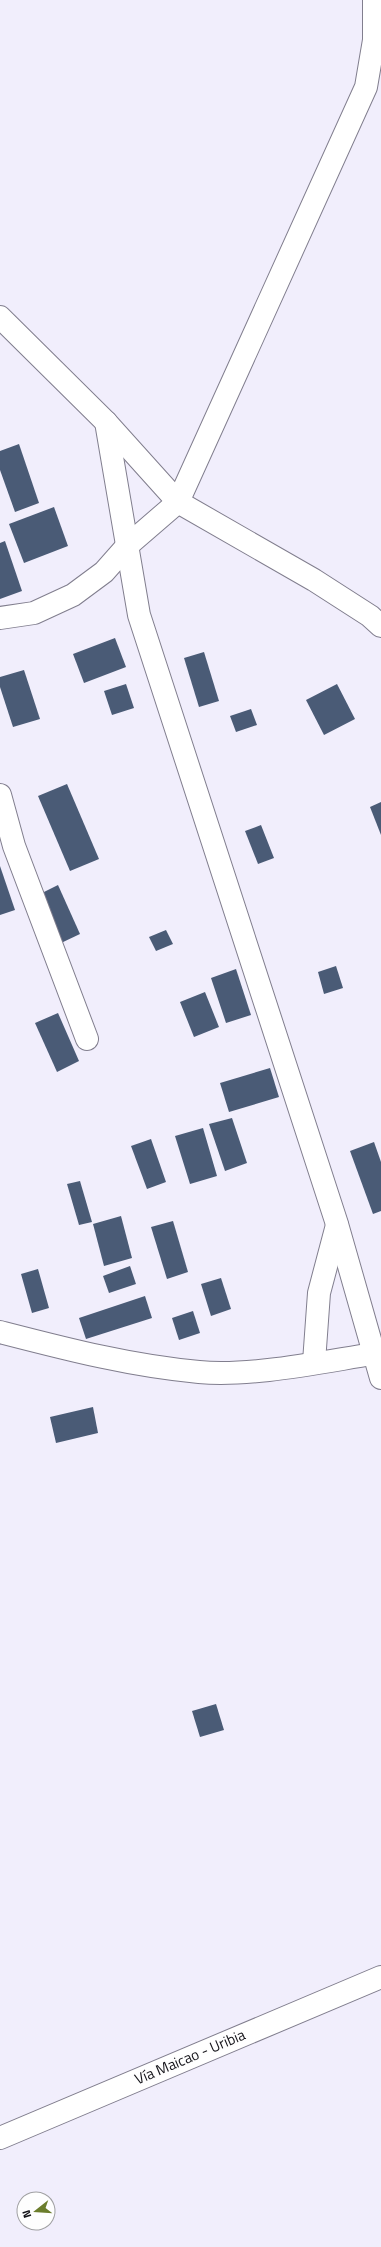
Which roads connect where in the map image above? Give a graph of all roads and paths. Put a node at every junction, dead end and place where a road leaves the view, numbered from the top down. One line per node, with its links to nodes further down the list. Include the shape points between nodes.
1 (374, 0): 4 (street, via 374,40 366,87)
2 (0, 316): 3 (street)
3 (106, 422): 4 (street); 5 (street)
4 (178, 502): 5 (street); 7 (street, via 314,580 370,616)
5 (127, 546): 6 (street, via 104,572 73,595 34,613); 10 (street, via 139,615)
6 (0, 618)
7 (381, 626)
8 (0, 795): 9 (street, via 14,846)
9 (87, 1038)
10 (337, 1224): 12 (street); 13 (street, via 319,1293)
11 (0, 1332): 13 (street, via 111,1360 200,1372 252,1371)
12 (373, 1354): 13 (street); 14 (street)
13 (314, 1362)
14 (381, 1378)
15 (381, 1977): 16 (street, Vía Maicao - Uribia)
16 (0, 2138)

